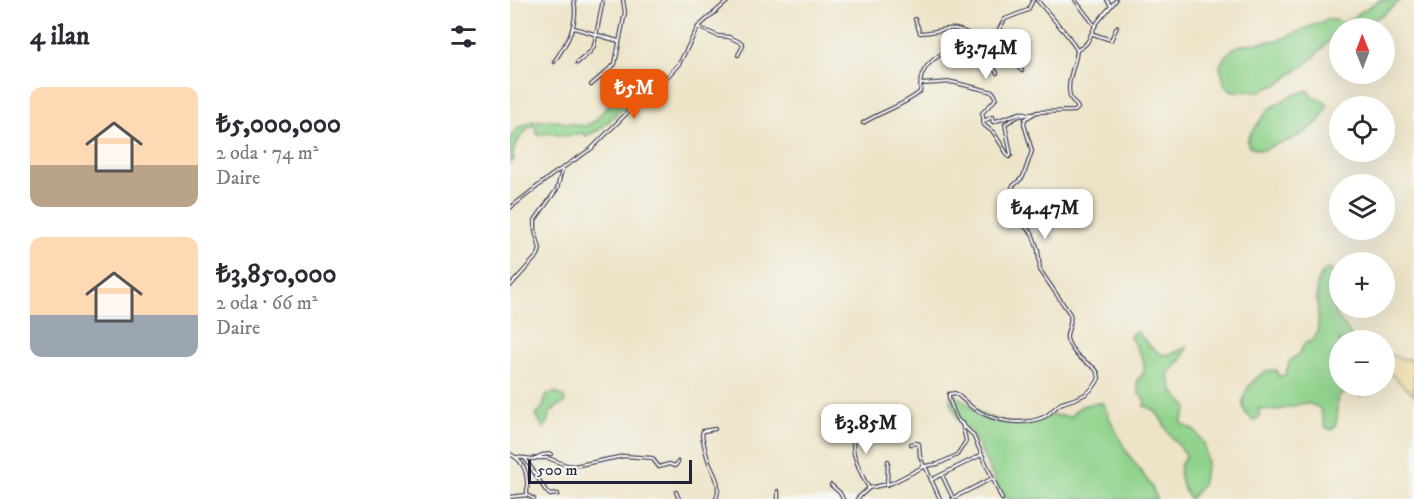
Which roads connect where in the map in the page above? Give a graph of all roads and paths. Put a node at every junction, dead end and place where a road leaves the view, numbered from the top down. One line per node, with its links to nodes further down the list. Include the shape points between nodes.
1 (574, 0): 14 (street)
2 (603, 0): 17 (street)
3 (623, 0): 19 (street, via 625,12)
4 (729, 0): 12 (street)
5 (1035, 0): 15 (street, via 1028,10 1004,20); 20 (street)
6 (1075, 0): 11 (street)
7 (1107, 0): 9 (street)
8 (1116, 0): 9 (street)
9 (1112, 6): 11 (street)
10 (915, 19): 18 (street, via 920,33 956,28)
11 (1095, 26): 16 (street)
12 (698, 27): 21 (street, via 742,43); 32 (street, via 679,64 666,79 591,149)
13 (1117, 27): 16 (street, via 1111,40)
14 (573, 28): 17 (street); 22 (street)
15 (998, 32): 18 (street); 24 (street)
16 (1093, 33): 20 (street, via 1087,45)
17 (596, 34): 19 (street); 23 (street, via 592,49)
18 (975, 40): 25 (street); 27 (street, via 930,60)
19 (618, 41): 26 (street, via 614,65)
20 (1077, 50): 29 (street, via 1069,92 1077,110)
21 (738, 56)
22 (554, 62)
23 (577, 63)
24 (1022, 71)
25 (997, 73)
26 (591, 84)
27 (921, 84): 30 (street, via 952,82 993,92 996,99 982,111); 31 (street, via 920,92 909,102)
28 (1025, 113): 29 (street); 30 (street, via 993,122 992,117); 30 (street, via 1005,124 1009,157)
29 (1032, 114): 35 (street, via 1024,124 1030,160 1023,177 1011,189 1010,216 1032,233 1040,270 1070,314 1067,340 1079,358 1098,371 1099,378 1084,396 1029,422 1012,422 986,414 952,393 949,399)
30 (983, 120)
31 (863, 123)
32 (563, 169): 33 (street); 34 (street, via 557,189 535,220 538,255)
33 (510, 208)
34 (510, 286)
35 (961, 422): 41 (street, via 973,435); 47 (street, via 966,439 960,452)
36 (715, 429): 64 (street, via 703,431 702,435 717,478)
37 (851, 434): 53 (street, via 858,468)
38 (911, 444): 47 (street, via 919,444)
39 (510, 454): 42 (street)
40 (551, 454): 44 (street)
41 (981, 455): 48 (street); 49 (street)
42 (515, 457): 43 (street); 58 (street, via 527,472)
43 (525, 458): 44 (street); 56 (street)
44 (536, 458): 46 (street, via 570,466 628,455 652,458 660,467 675,466)
45 (888, 461): 52 (street)
46 (678, 462)
47 (924, 467): 50 (street); 52 (street)
48 (942, 475): 50 (street); 60 (street)
49 (991, 478): 60 (street); 69 (street)
50 (931, 480): 68 (street)
51 (831, 485): 66 (street)
52 (887, 485): 53 (street)
53 (869, 488): 67 (street)
54 (778, 491): 65 (street)
55 (676, 492): 63 (street)
56 (549, 494): 57 (street); 62 (street)
57 (558, 494)
58 (527, 495): 59 (street); 61 (street)
59 (510, 497)
60 (953, 498)
61 (534, 499)
62 (552, 499)
63 (679, 499)
64 (716, 499)
65 (778, 499)
66 (843, 499)
67 (857, 499)
68 (939, 499)
69 (1002, 499)

